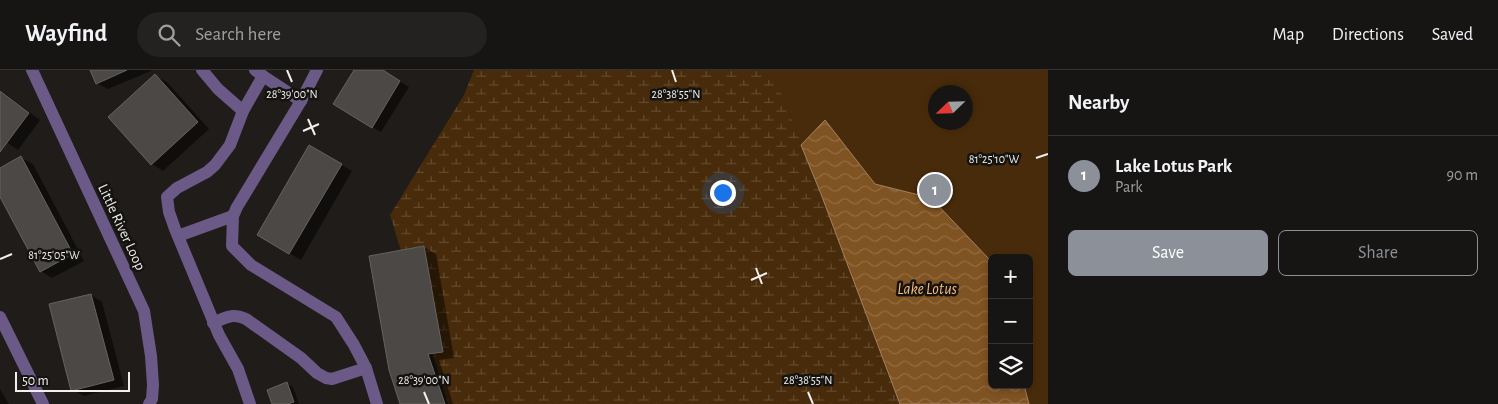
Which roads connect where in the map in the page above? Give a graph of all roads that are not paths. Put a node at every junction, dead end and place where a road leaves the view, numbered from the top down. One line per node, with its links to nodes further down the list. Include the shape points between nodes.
1 (32, 70): 13 (lane, Little River Loop, via 144,311 151,366 152,399)
2 (202, 70): 6 (lane)
3 (317, 70): 5 (lane)
4 (259, 73): 5 (lane); 6 (lane)
5 (301, 101): 7 (lane)
6 (243, 111): 8 (lane, via 230,145 215,165 167,197)
7 (234, 216): 8 (lane); 11 (lane, via 232,246 251,265 336,317)
8 (178, 236): 10 (lane)
9 (0, 317): 12 (lane)
10 (213, 323): 11 (lane, via 237,315 246,319 326,378); 14 (lane, via 238,369)
11 (366, 368): 15 (lane)
12 (43, 404)
13 (149, 404)
14 (250, 404)
15 (377, 404)

